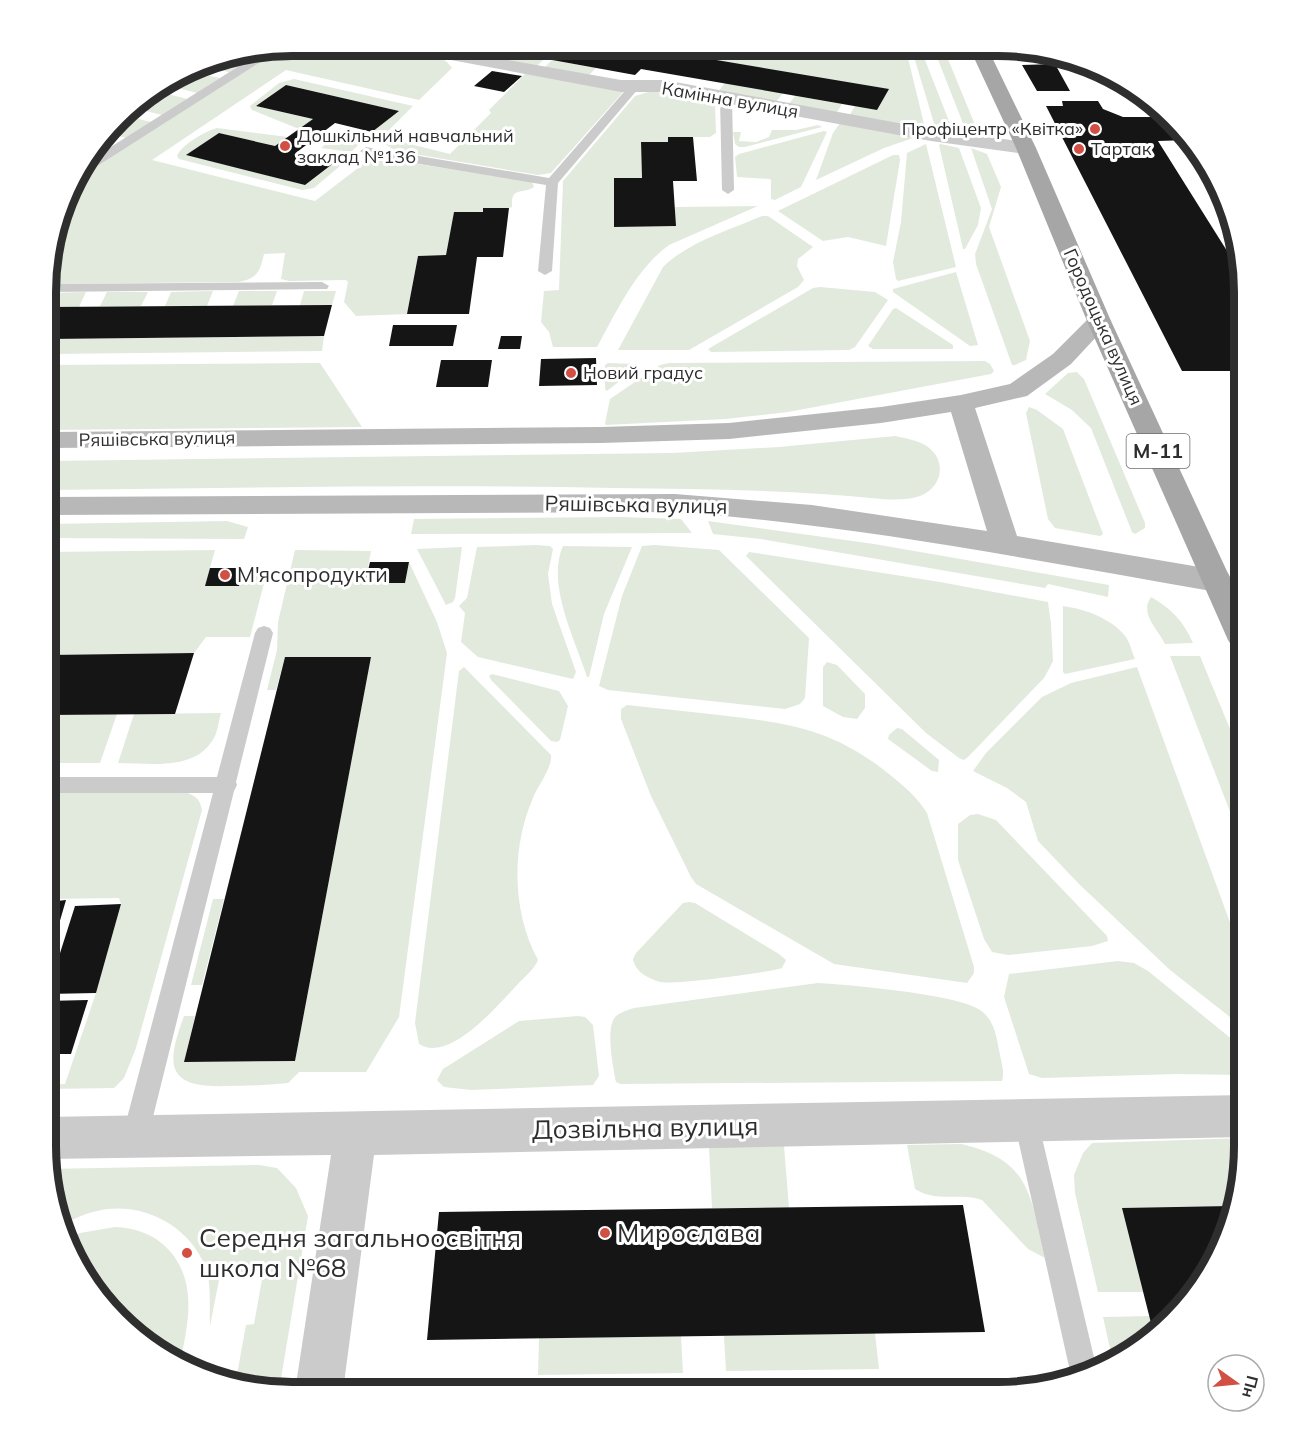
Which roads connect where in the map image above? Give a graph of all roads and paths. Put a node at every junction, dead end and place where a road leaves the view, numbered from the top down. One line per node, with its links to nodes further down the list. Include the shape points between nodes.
1 (457, 56): 4 (street, Камінна вулиця)
2 (981, 56): 6 (main road, Городоцька вулиця / М-11)
3 (258, 58): 8 (lane)
4 (634, 87): 5 (street, Камінна вулиця, via 664,87); 9 (lane)
5 (726, 99): 6 (street, Камінна вулиця); 10 (lane)
6 (1026, 148): 14 (main road, Городоцька вулиця / М-11)
7 (366, 151): 9 (lane)
8 (93, 163)
9 (552, 182): 11 (lane)
10 (728, 190)
11 (545, 271)
12 (322, 286): 13 (lane)
13 (56, 288)
14 (1099, 321): 15 (main road, Ряшівська вулиця, via 1062,359 1018,390); 19 (main road, Городоцька вулиця / М-11)
15 (962, 403): 16 (main road, Ряшівська вулиця, via 729,431); 18 (main road)
16 (56, 440)
17 (56, 506): 18 (main road, Ряшівська вулиця, via 675,503 781,511)
18 (1005, 544): 19 (main road, Ряшівська вулиця)
19 (1217, 581): 20 (main road, Городоцька вулиця / М-11)
20 (1234, 617)
21 (264, 633): 23 (lane)
22 (56, 784): 23 (lane)
23 (227, 784): 27 (lane)
24 (1234, 1116): 25 (street, Дозвільна вулиця)
25 (1026, 1121): 26 (street, Дозвільна вулиця); 29 (lane)
26 (356, 1134): 27 (street, Дозвільна вулиця); 30 (street)
27 (135, 1137): 28 (street, Дозвільна вулиця)
28 (56, 1138)
29 (1082, 1366)
30 (320, 1382)

